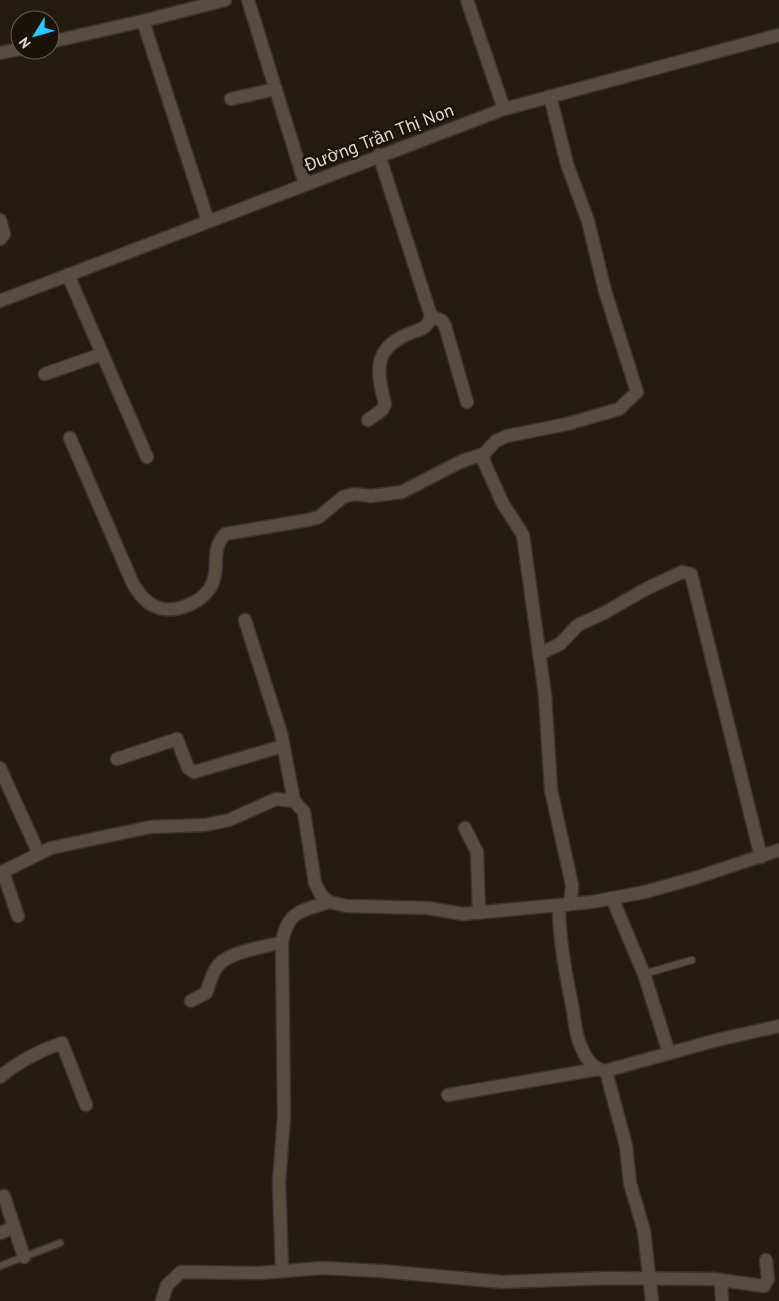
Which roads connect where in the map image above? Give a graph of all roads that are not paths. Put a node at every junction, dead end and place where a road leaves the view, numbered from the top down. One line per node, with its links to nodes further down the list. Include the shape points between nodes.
1 (225, 0): 4 (street)
2 (248, 0): 7 (street)
3 (467, 0): 10 (street)
4 (143, 21): 6 (street); 14 (street)
5 (779, 36): 8 (street, Đường Trần Thị Non)
6 (60, 40)
7 (276, 89): 9 (street); 12 (street)
8 (550, 96): 10 (street, Đường Trần Thị Non); 24 (street, via 566,164 588,221 605,291 637,392 619,409 507,436 496,441)
9 (232, 100)
10 (504, 109): 11 (street, Đường Trần Thị Non)
11 (379, 155): 12 (street, Đường Trần Thị Non); 18 (street)
12 (305, 184): 14 (street, Đường Trần Thị Non)
13 (0, 220): 15 (street, via 4,234)
14 (208, 221): 16 (street, Đường Trần Thị Non)
15 (0, 240)
16 (68, 275): 17 (street, Đường Trần Thị Non); 19 (street)
17 (0, 301)
18 (431, 316): 21 (street, via 445,326); 22 (street, via 423,330 402,337 378,362 378,378 385,404)
19 (102, 354): 20 (street); 25 (street)
20 (45, 374)
21 (467, 402)
22 (368, 420)
23 (70, 438): 24 (street, via 133,584 143,599 154,607 165,609 177,609 206,593 214,581 215,549 225,534 318,517 343,497 354,494 371,496 402,492 462,461)
24 (484, 454): 27 (street, via 484,462 503,504 523,535)
25 (148, 457)
26 (245, 620): 28 (street)
27 (539, 654): 35 (street, via 560,644 578,625 646,588 682,572 691,574); 39 (street, via 551,790 572,885 571,899)
28 (283, 746): 29 (street, via 194,772 188,768 177,739); 31 (street)
29 (117, 759)
30 (0, 768): 34 (street)
31 (294, 801): 34 (street, via 276,799 229,820 205,825 150,827 51,848); 38 (street, via 304,812 315,883)
32 (465, 828): 40 (street, via 477,852)
33 (779, 850): 35 (street)
34 (39, 854): 36 (street)
35 (761, 857): 37 (street, via 645,892)
36 (1, 872): 41 (street)
37 (612, 898): 39 (street); 44 (street)
38 (329, 902): 40 (street, via 347,906); 42 (street, via 297,913 288,921)
39 (563, 905): 40 (street); 48 (street, via 562,951 578,1039 583,1053)
40 (479, 913)
41 (18, 916)
42 (282, 943): 45 (street, via 257,948 217,965 206,993); 59 (street, via 284,1116 279,1182)
43 (692, 960): 44 (lane)
44 (644, 974): 47 (street)
45 (191, 1001)
46 (779, 1026): 47 (street)
47 (669, 1053): 48 (street)
48 (602, 1070): 50 (street); 60 (street, via 626,1146 630,1183 644,1231)
49 (0, 1077): 51 (street, via 17,1062 62,1043)
50 (448, 1095)
51 (86, 1105)
52 (4, 1196): 53 (street)
53 (14, 1228): 54 (street); 56 (street)
54 (0, 1233)
55 (60, 1243): 56 (lane)
56 (24, 1257): 58 (lane)
57 (766, 1260): 61 (street, via 768,1279 764,1286)
58 (0, 1266)
59 (282, 1271): 60 (street, via 322,1268 503,1282); 62 (street, via 181,1272 167,1285)
60 (650, 1278): 61 (street); 63 (street)
61 (722, 1280): 64 (street)
62 (162, 1301)
63 (652, 1301)
64 (722, 1301)

